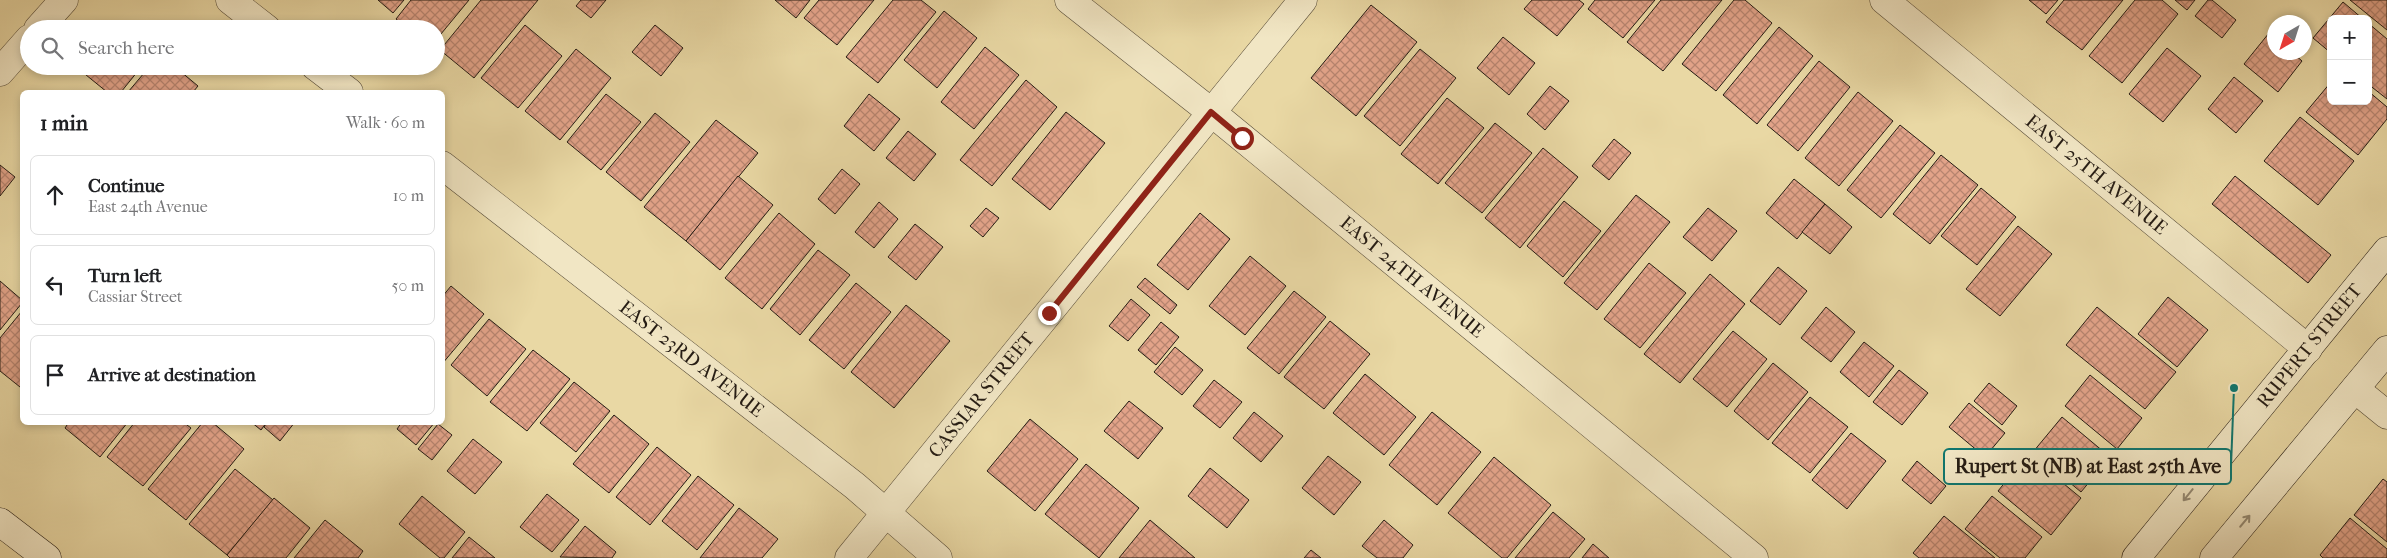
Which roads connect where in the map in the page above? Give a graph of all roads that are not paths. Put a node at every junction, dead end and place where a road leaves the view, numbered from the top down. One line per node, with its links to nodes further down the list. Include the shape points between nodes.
1 (64, 0): 6 (street)
2 (230, 0): 7 (street)
3 (1069, 0): 12 (street, EAST 24TH AVENUE)
4 (1303, 0): 12 (street, CASSIAR STREET)
5 (1884, 0): 15 (street, EAST 25TH AVENUE)
6 (46, 20)
7 (256, 20)
8 (20, 49): 9 (street)
9 (0, 72)
10 (327, 75): 11 (street)
11 (346, 90)
12 (1211, 112): 19 (street, CASSIAR STREET); 24 (street, EAST 24TH AVENUE)
13 (445, 167): 19 (street, EAST 23RD AVENUE, via 848,480)
14 (2387, 251): 15 (street, RUPERT STREET)
15 (2308, 349): 25 (street, RUPERT STREET, one-way to 25)
16 (2387, 350): 17 (street)
17 (2355, 388): 18 (street); 26 (street, one-way to 17)
18 (2387, 415)
19 (886, 513): 22 (street, CASSIAR STREET); 23 (street, EAST 23RD AVENUE)
20 (0, 522): 21 (street)
21 (47, 558)
22 (849, 558)
23 (938, 558)
24 (1754, 558)
25 (2136, 558)
26 (2214, 558)

